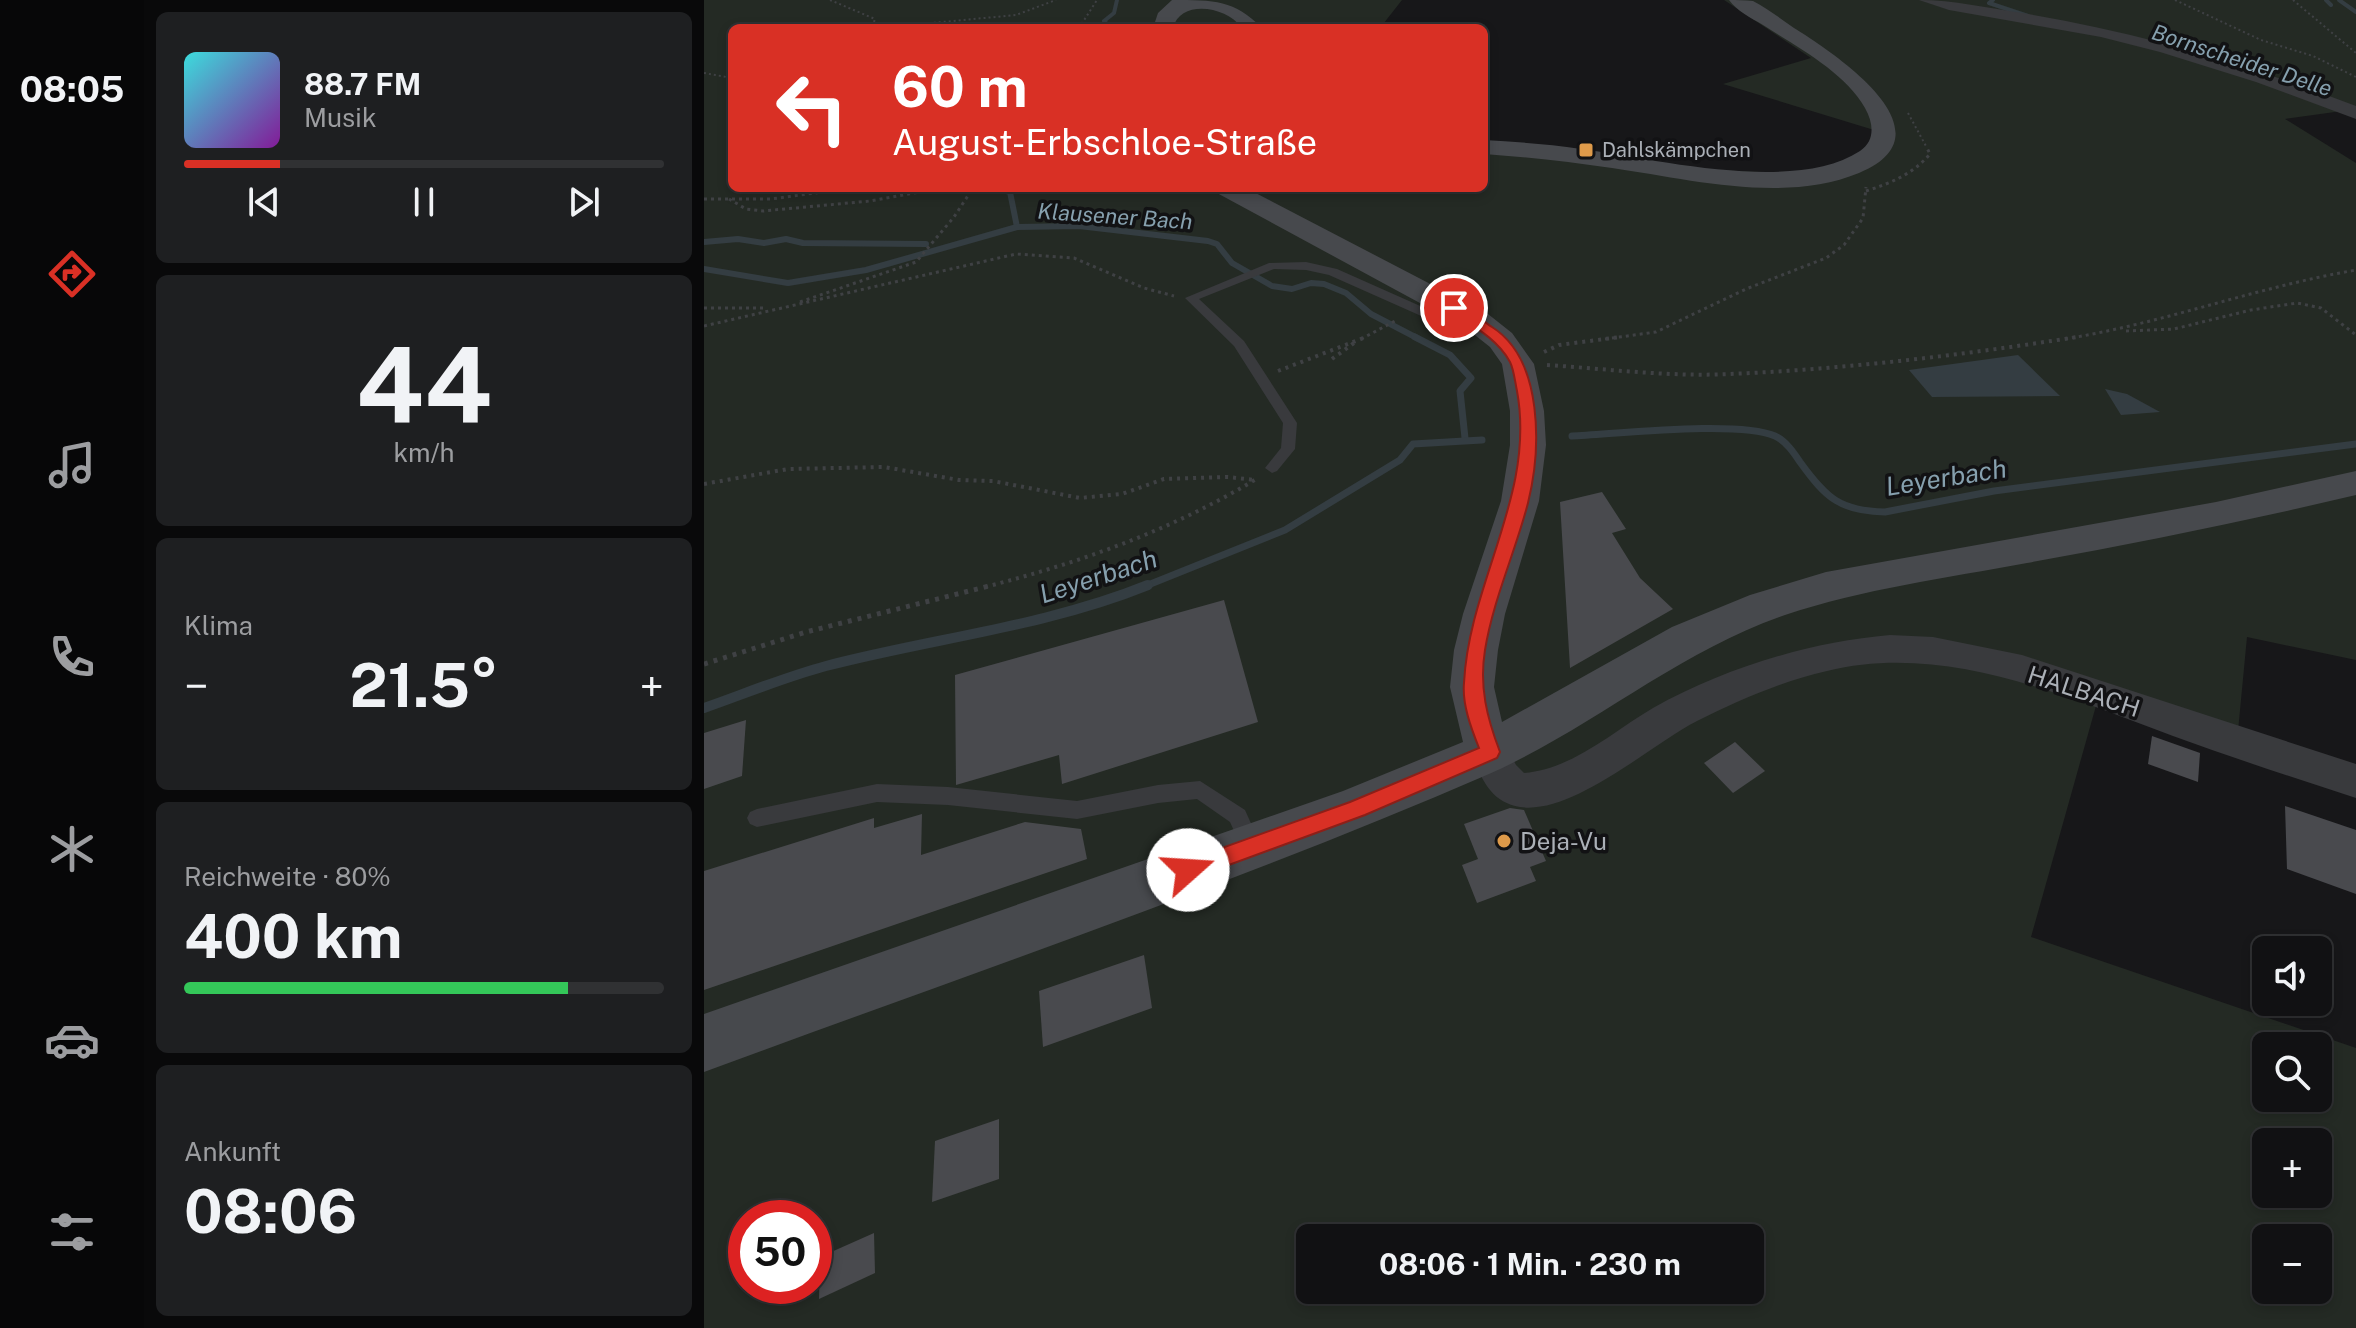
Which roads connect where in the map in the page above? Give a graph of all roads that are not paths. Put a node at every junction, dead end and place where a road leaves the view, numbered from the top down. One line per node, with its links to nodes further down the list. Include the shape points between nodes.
1 (1202, 0): 5 (main road, via 1171,7)
2 (1209, 0): 6 (main road, via 1230,3)
3 (1738, 0): 8 (main road, via 1835,66 1868,96 1885,133 1883,143 1863,163 1809,176 1729,177)
4 (1927, 0): 7 (street, via 2176,50)
5 (1164, 24)
6 (1249, 24)
7 (2354, 112)
8 (1488, 147)
9 (1234, 192): 10 (main road, via 1477,321)
10 (1521, 354): 11 (lane, via 1333,272 1287,264 1191,298 1239,344 1290,423 1288,449); 13 (main road, via 1528,445 1520,501 1484,614 1472,687)
11 (1272, 468)
12 (2356, 483): 13 (main road, via 2216,515 1826,587 1687,639)
13 (1490, 752): 14 (street, HALBACH, via 1511,786 1542,789 1567,780 1681,711 1805,663 1873,649 1959,654 2112,698); 16 (main road)
14 (2356, 781)
15 (757, 818): 16 (lane, via 877,793 1077,810 1200,790 1238,816)
16 (1252, 848): 17 (main road)
17 (704, 1043)

